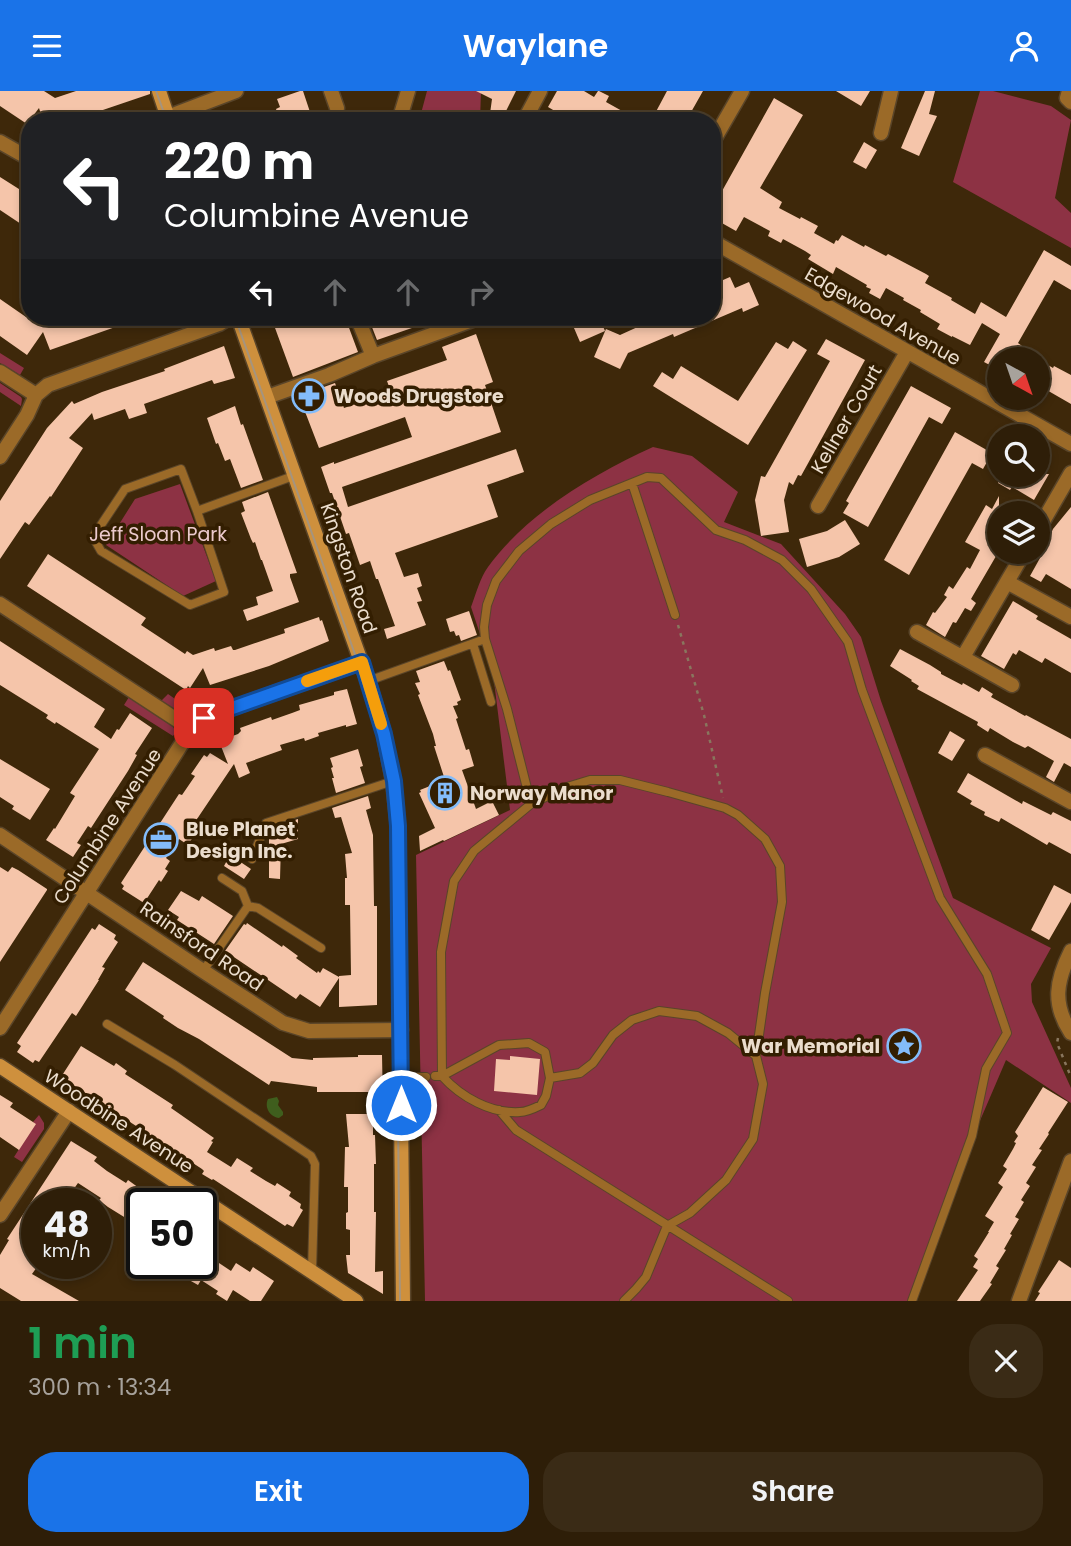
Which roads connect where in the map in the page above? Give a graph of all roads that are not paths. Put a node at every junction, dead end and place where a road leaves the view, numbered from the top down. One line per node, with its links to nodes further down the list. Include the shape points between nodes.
1 (159, 91): 9 (main road)
2 (236, 91): 10 (street)
3 (331, 91): 8 (street)
4 (408, 91): 11 (street)
5 (540, 91): 12 (street)
6 (742, 91): 13 (street)
7 (891, 91): 14 (street)
8 (337, 108)
9 (164, 112)
10 (183, 112)
11 (402, 112)
12 (529, 112)
13 (721, 127)
14 (881, 133)
15 (0, 142): 16 (street)
16 (21, 154)
17 (721, 247): 22 (street, Edgewood Avenue)
18 (213, 326): 25 (street, via 48,385)
19 (242, 326): 26 (main road, Kingston Road)
20 (361, 326): 23 (street)
21 (456, 326): 23 (street)
22 (907, 352): 27 (street, Edgewood Avenue); 32 (street, Kellner Court)
23 (373, 356): 26 (street)
24 (0, 372): 25 (street)
25 (36, 395): 28 (street)
26 (267, 397): 30 (main road, Kingston Road)
27 (1071, 444)
28 (0, 457)
29 (1071, 473): 33 (street)
30 (296, 475): 34 (lane); 44 (main road, Kingston Road)
31 (632, 483): 38 (lane); 41 (lane, via 590,500 519,551 496,581 487,605); 80 (lane, via 661,478 716,530 782,560 811,589 848,642 940,898 987,974 1007,1033 986,1069 972,1136)
32 (818, 506)
33 (1050, 509)
34 (197, 511): 34 (lane, via 224,592 190,605 101,551 93,537 125,489 181,469)
35 (1017, 564): 36 (street)
36 (1007, 582): 39 (street); 43 (street)
37 (0, 604): 48 (street)
38 (675, 615)
39 (1071, 617)
40 (917, 632): 43 (street)
41 (485, 639): 42 (lane); 52 (lane)
42 (473, 644): 45 (lane); 47 (lane)
43 (964, 657): 46 (street)
44 (362, 662): 45 (main road, Kingston Road); 48 (street, via 204,718)
45 (368, 681): 50 (main road, Kingston Road)
46 (1012, 685)
47 (491, 702)
48 (192, 727): 56 (street, Columbine Avenue)
49 (985, 755): 51 (street)
50 (394, 781): 54 (lane, via 266,823); 63 (main road, Kingston Road)
51 (1071, 802)
52 (531, 804): 65 (lane, via 590,780 620,781 725,808 765,839 780,866 782,902); 67 (lane, via 474,851 454,881 441,952)
53 (0, 835): 56 (street, Rainsford Road)
54 (252, 859)
55 (222, 878): 57 (lane, via 242,891)
56 (87, 893): 60 (street, Rainsford Road); 62 (street, Columbine Avenue)
57 (248, 906): 58 (lane); 60 (lane)
58 (321, 948)
59 (1071, 951): 64 (street, via 1057,993)
60 (203, 971): 63 (street, Rainsford Road, via 299,1029)
61 (107, 1024): 75 (lane, via 311,1156 315,1164)
62 (0, 1028)
63 (401, 1030): 68 (main road, Kingston Road)
64 (1065, 1034)
65 (755, 1056): 69 (lane, via 728,1033 697,1016 659,1011 632,1020 580,1073); 74 (lane, via 763,1084 753,1139 726,1180 690,1213)
66 (0, 1066): 71 (main road, Woodbine Avenue)
67 (434, 1076): 68 (lane); 69 (lane, via 499,1045 529,1043 545,1052); 70 (lane, via 468,1099)
68 (401, 1077): 77 (main road, Kingston Road)
69 (550, 1078): 70 (lane, via 541,1105 522,1112)
70 (499, 1110): 74 (lane, via 516,1131)
71 (69, 1111): 73 (street); 75 (main road, Woodbine Avenue)
72 (1071, 1162): 81 (street)
73 (0, 1215)
74 (667, 1226): 78 (lane, via 646,1277); 79 (lane)
75 (312, 1271): 76 (main road, Woodbine Avenue)
76 (356, 1301)
77 (403, 1301)
78 (624, 1301)
79 (788, 1301)
80 (912, 1301)
81 (1019, 1301)

